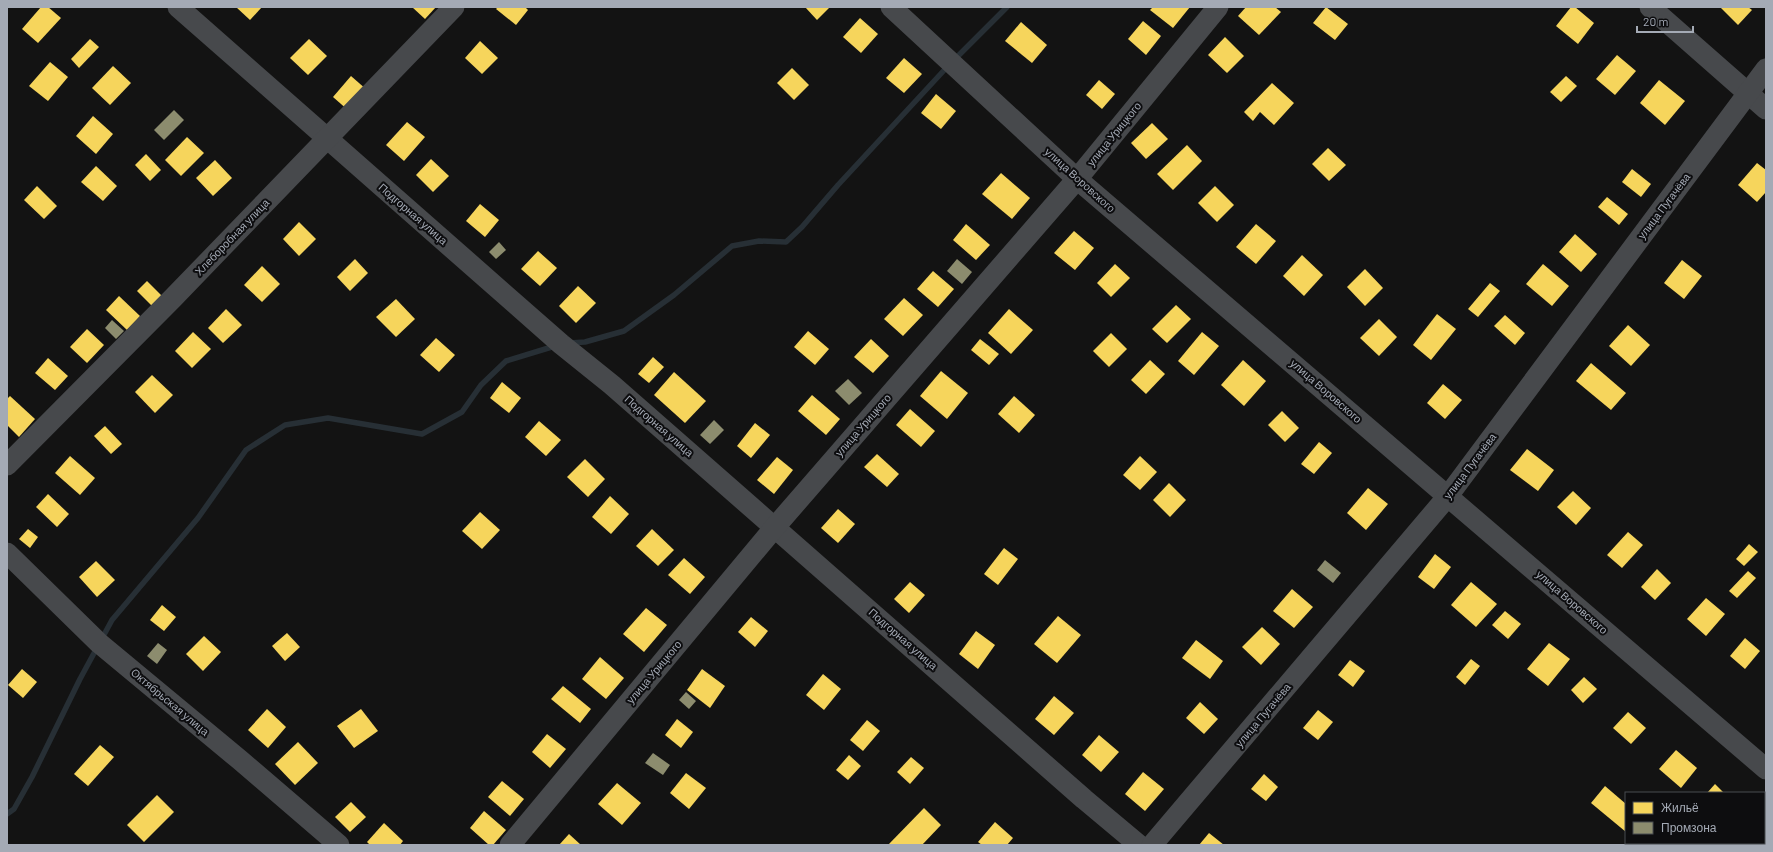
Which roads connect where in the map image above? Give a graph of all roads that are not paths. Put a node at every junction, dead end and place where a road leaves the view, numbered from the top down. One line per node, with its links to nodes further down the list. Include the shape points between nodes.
1 (178, 7): 9 (street, Подгорная улица)
2 (454, 7): 9 (street, Хлеборобная улица)
3 (891, 7): 10 (street, улица Воровского)
4 (1218, 7): 10 (street, улица Урицкого)
5 (1650, 7): 7 (street)
6 (1766, 69): 7 (street, улица Пугачёва)
7 (1748, 93): 8 (street); 12 (street, улица Пугачёва)
8 (1766, 109)
9 (327, 138): 11 (street, Хлеборобная улица); 13 (street, Подгорная улица, via 555,339 612,385)
10 (1077, 179): 12 (street, улица Воровского); 13 (street, улица Урицкого)
11 (7, 466)
12 (1448, 496): 15 (street, улица Воровского); 19 (street, улица Пугачёва)
13 (775, 527): 17 (street, улица Урицкого); 18 (street, Подгорная улица)
14 (7, 553): 16 (street, Октябрьская улица, via 99,643)
15 (1766, 769)
16 (339, 845)
17 (510, 845)
18 (1139, 845)
19 (1152, 845)

